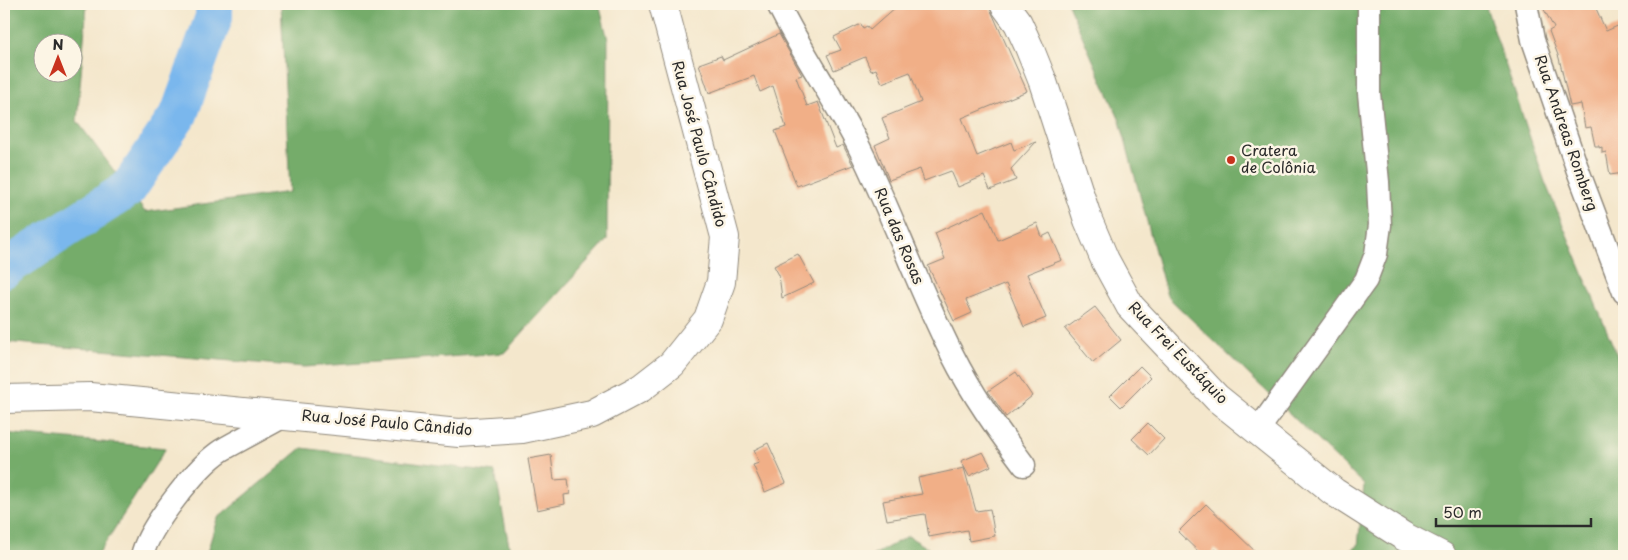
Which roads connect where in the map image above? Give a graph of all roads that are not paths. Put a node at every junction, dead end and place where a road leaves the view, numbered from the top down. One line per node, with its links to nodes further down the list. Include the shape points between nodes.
1 (663, 4): 8 (street, Rua José Paulo Cândido, via 725,238 720,282 708,319 672,364 641,388 592,414 522,429 459,433)
2 (778, 4): 10 (street, Rua das Rosas, via 859,148 952,354 985,412)
3 (1004, 4): 9 (street, Rua Frei Eustáquio, via 1018,23 1029,47 1088,220 1130,306 1217,398)
4 (1369, 4): 9 (street, via 1370,93 1380,216 1376,254 1366,280)
5 (1526, 4): 6 (street, Rua Andreas Romberg, via 1533,40)
6 (1624, 292)
7 (4, 399): 8 (street, Rua José Paulo Cândido, via 90,397)
8 (286, 415): 11 (street, via 220,451 166,510 144,546)
9 (1258, 430): 12 (street, Rua Frei Eustáquio, via 1341,497)
10 (1024, 465)
11 (142, 556)
12 (1442, 556)

